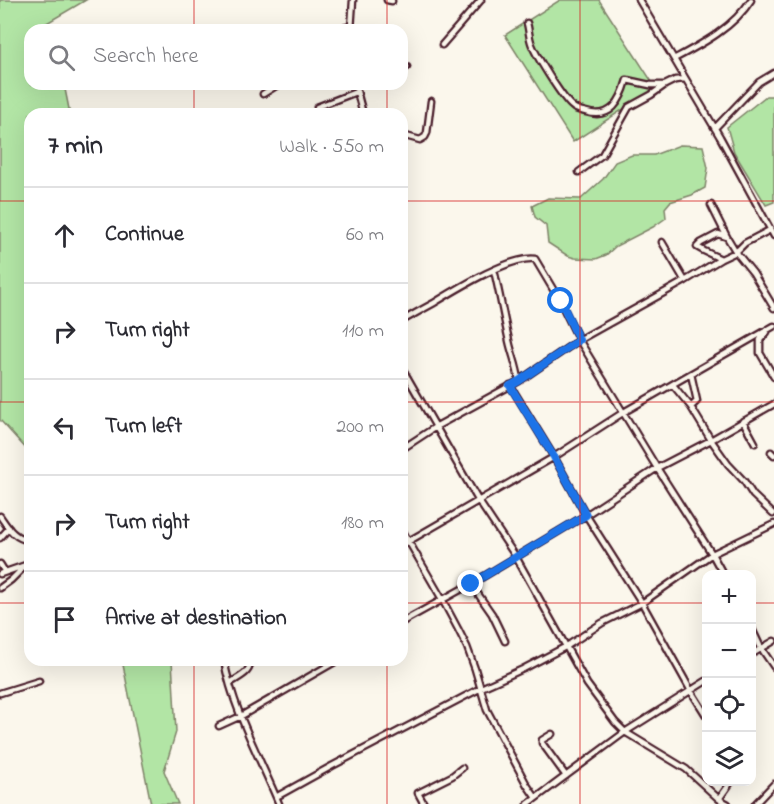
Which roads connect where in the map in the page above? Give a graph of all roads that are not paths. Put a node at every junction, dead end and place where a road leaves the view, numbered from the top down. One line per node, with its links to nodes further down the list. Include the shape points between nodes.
1 (353, 0): 8 (street)
2 (387, 0): 6 (street)
3 (481, 0): 9 (street)
4 (639, 0): 10 (street)
5 (751, 0): 10 (street, via 724,28)
6 (392, 1)
7 (527, 22): 13 (street, via 532,46 572,107 604,113 619,101 627,80)
8 (351, 24)
9 (442, 45)
10 (674, 59): 12 (street)
11 (774, 73): 20 (street, via 759,82)
12 (685, 79): 13 (street); 20 (street)
13 (665, 85): 22 (street, via 627,109 602,155)
14 (269, 90): 16 (street)
15 (356, 92): 18 (street); 19 (street)
16 (263, 94)
17 (431, 101): 21 (street, via 427,133 420,140)
18 (317, 107)
19 (361, 108)
20 (715, 128): 24 (street)
21 (408, 137)
22 (579, 172)
23 (711, 205): 26 (street)
24 (770, 230): 25 (street); 28 (street)
25 (774, 236)
26 (727, 237): 28 (street); 29 (street, via 718,234 697,247)
27 (662, 242): 31 (street)
28 (736, 252): 29 (street); 32 (street)
29 (721, 259): 31 (street)
30 (494, 270): 33 (street); 35 (street, via 536,259); 39 (street)
31 (685, 280): 35 (street)
32 (774, 308)
33 (408, 317)
34 (771, 328): 36 (street); 37 (street, via 760,340 760,353)
35 (579, 340): 39 (street); 44 (street)
36 (691, 374): 40 (street); 43 (street, via 696,401)
37 (774, 377)
38 (408, 378): 46 (street)
39 (519, 381): 41 (street)
40 (673, 385): 43 (street); 44 (street)
41 (510, 386): 46 (street); 50 (street)
42 (774, 404): 45 (street)
43 (692, 407): 47 (street)
44 (624, 412): 50 (street); 51 (street)
45 (743, 421): 47 (street); 48 (street)
46 (437, 426): 49 (street); 52 (street)
47 (711, 440): 51 (street); 53 (street, via 753,495)
48 (755, 443)
49 (408, 444)
50 (554, 457): 52 (street); 54 (street)
51 (657, 468): 54 (street); 61 (street)
52 (478, 500): 60 (street); 62 (street)
53 (774, 513)
54 (586, 515): 62 (street); 71 (street)
55 (0, 516): 57 (street)
56 (774, 524): 61 (street)
57 (9, 528): 58 (street); 59 (street)
58 (0, 538)
59 (24, 540)
60 (409, 541): 70 (street)
61 (712, 554): 66 (street); 71 (street)
62 (516, 557): 68 (street); 76 (street)
63 (0, 564): 67 (street)
64 (24, 566): 67 (street)
65 (24, 568): 69 (street)
66 (721, 570)
67 (3, 573)
68 (471, 584): 70 (street); 74 (street)
69 (0, 588)
70 (442, 599): 72 (street); 86 (street, via 467,647)
71 (642, 603): 76 (street); 87 (street)
72 (408, 619)
73 (756, 637): 77 (street)
74 (505, 641)
75 (774, 641): 77 (street)
76 (567, 646): 86 (street); 92 (street, via 587,684)
77 (761, 648): 78 (street); 82 (street)
78 (756, 651)
79 (226, 666): 84 (street)
80 (250, 666): 84 (street)
81 (328, 666): 90 (street)
82 (774, 667)
83 (39, 681): 88 (street)
84 (230, 683): 90 (street)
85 (702, 684): 87 (street)
86 (481, 688): 98 (street); 99 (street, via 487,710)
87 (691, 691): 89 (street); 92 (street)
88 (0, 693)
89 (702, 709)
90 (241, 716): 91 (street); 98 (street)
91 (219, 726)
92 (625, 732): 95 (street); 100 (street, via 686,770)
93 (552, 734): 95 (street, via 542,743)
94 (462, 768): 102 (street, via 418,793)
95 (566, 776): 99 (street)
96 (774, 784): 105 (street)
97 (728, 786): 100 (street)
98 (276, 797): 101 (street)
99 (536, 798): 103 (street)
100 (719, 799): 104 (street)
101 (279, 804)
102 (424, 804)
103 (528, 804)
104 (726, 804)
105 (755, 804)

